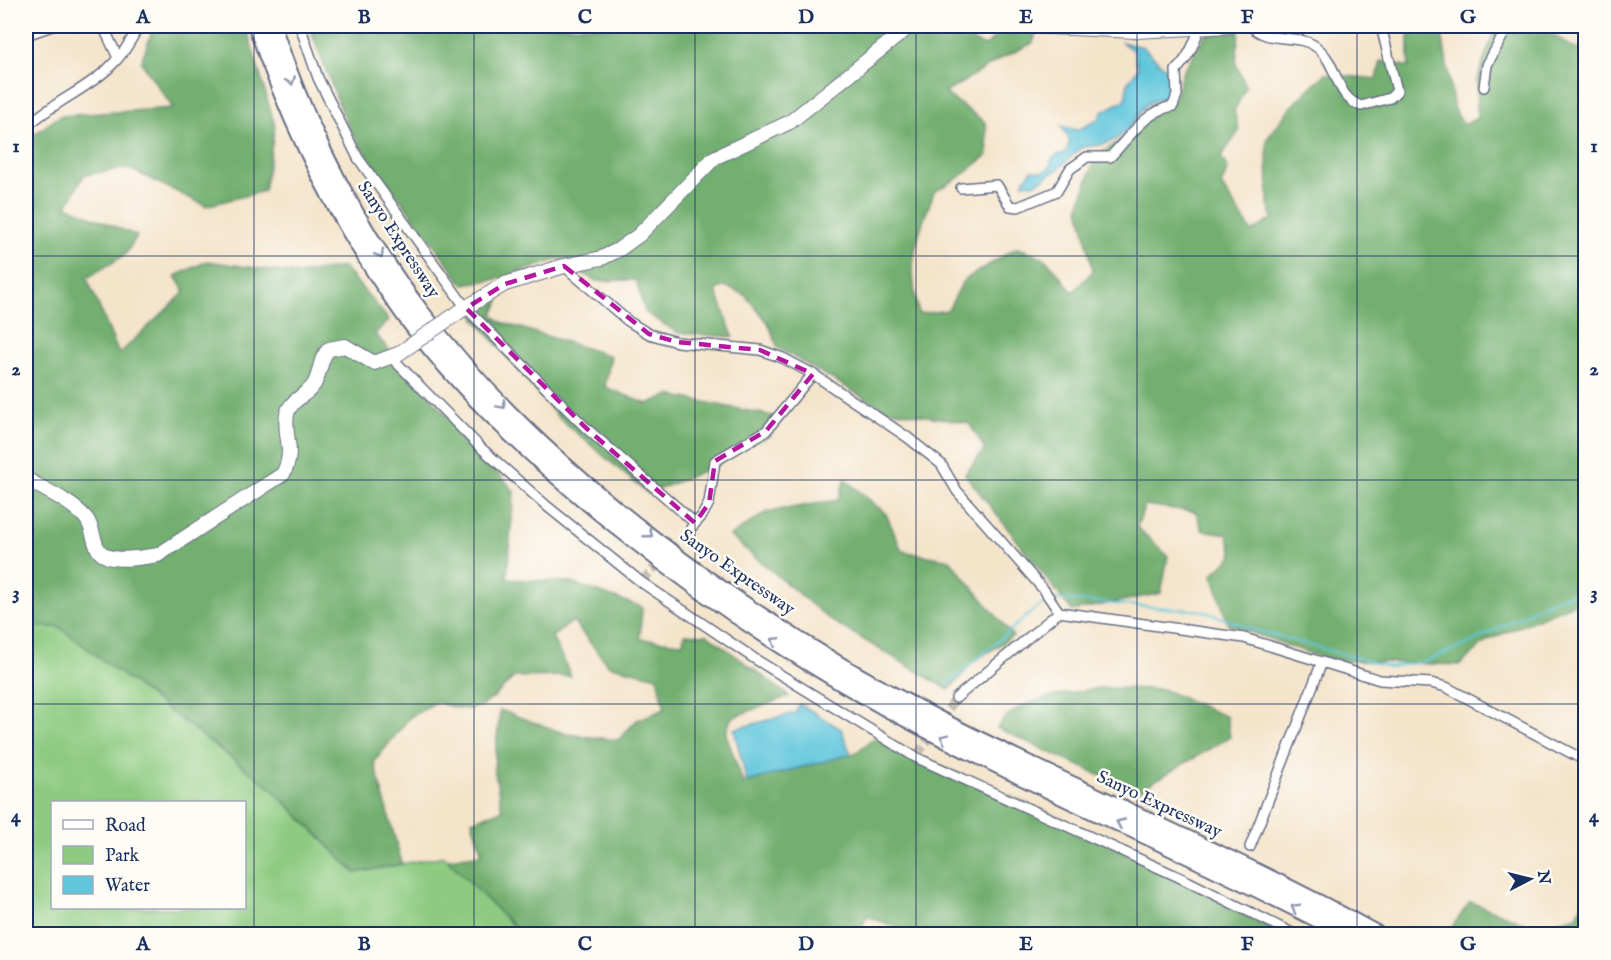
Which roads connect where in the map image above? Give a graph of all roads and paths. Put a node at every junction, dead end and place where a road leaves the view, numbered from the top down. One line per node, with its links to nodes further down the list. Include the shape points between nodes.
1 (52, 26): 14 (street)
2 (103, 26): 15 (street)
3 (138, 26): 15 (street)
4 (257, 26): 30 (highway, Sanyo Expressway, one-way to 4, via 867,697 748,624 590,504 498,421 447,366 384,284 310,159)
5 (272, 26): 31 (highway, Sanyo Expressway, one-way to 31, via 322,152 395,276 423,315 507,410 598,493 757,613 874,685 996,749 1235,862)
6 (300, 26): 20 (street, via 318,78 358,158)
7 (910, 26): 19 (main road, via 790,122 714,158 639,235 618,250 602,258)
8 (1029, 26): 13 (main road, via 1136,32)
9 (1230, 26): 13 (main road)
10 (1251, 26): 11 (street, via 1267,36 1315,46 1330,60 1345,97 1361,106 1390,98 1397,91)
11 (1381, 26)
12 (1508, 26): 16 (street, via 1487,65)
13 (1198, 27): 18 (street, via 1185,61 1176,70 1177,95 1173,106 1161,108 1147,118 1110,157 1087,157 1070,169 1057,192 1018,207 1010,206 997,185)
14 (26, 35)
15 (117, 58): 17 (street, via 87,87 58,102)
16 (1484, 87)
17 (26, 127)
18 (961, 188)
19 (564, 266): 20 (main road, via 505,285); 22 (street, via 649,334 677,342 760,350)
20 (464, 309): 21 (main road, bridge); 22 (street, via 693,526 709,503 715,461 766,431)
21 (395, 356): 23 (main road, via 374,363 345,346 329,350 312,387 287,411 291,453 283,474 158,555 135,559 105,556 98,551 88,520 76,508); 29 (street, via 480,447 642,581 755,659 917,755)
22 (813, 374): 24 (street, via 940,464 957,491)
23 (26, 479)
24 (1059, 612): 25 (street, via 1244,638); 26 (street)
25 (1322, 662): 27 (street, via 1380,680 1446,687); 28 (street)
26 (956, 698)
27 (1586, 761)
28 (1250, 847)
29 (1293, 934)
30 (1347, 934)
31 (1376, 934)

